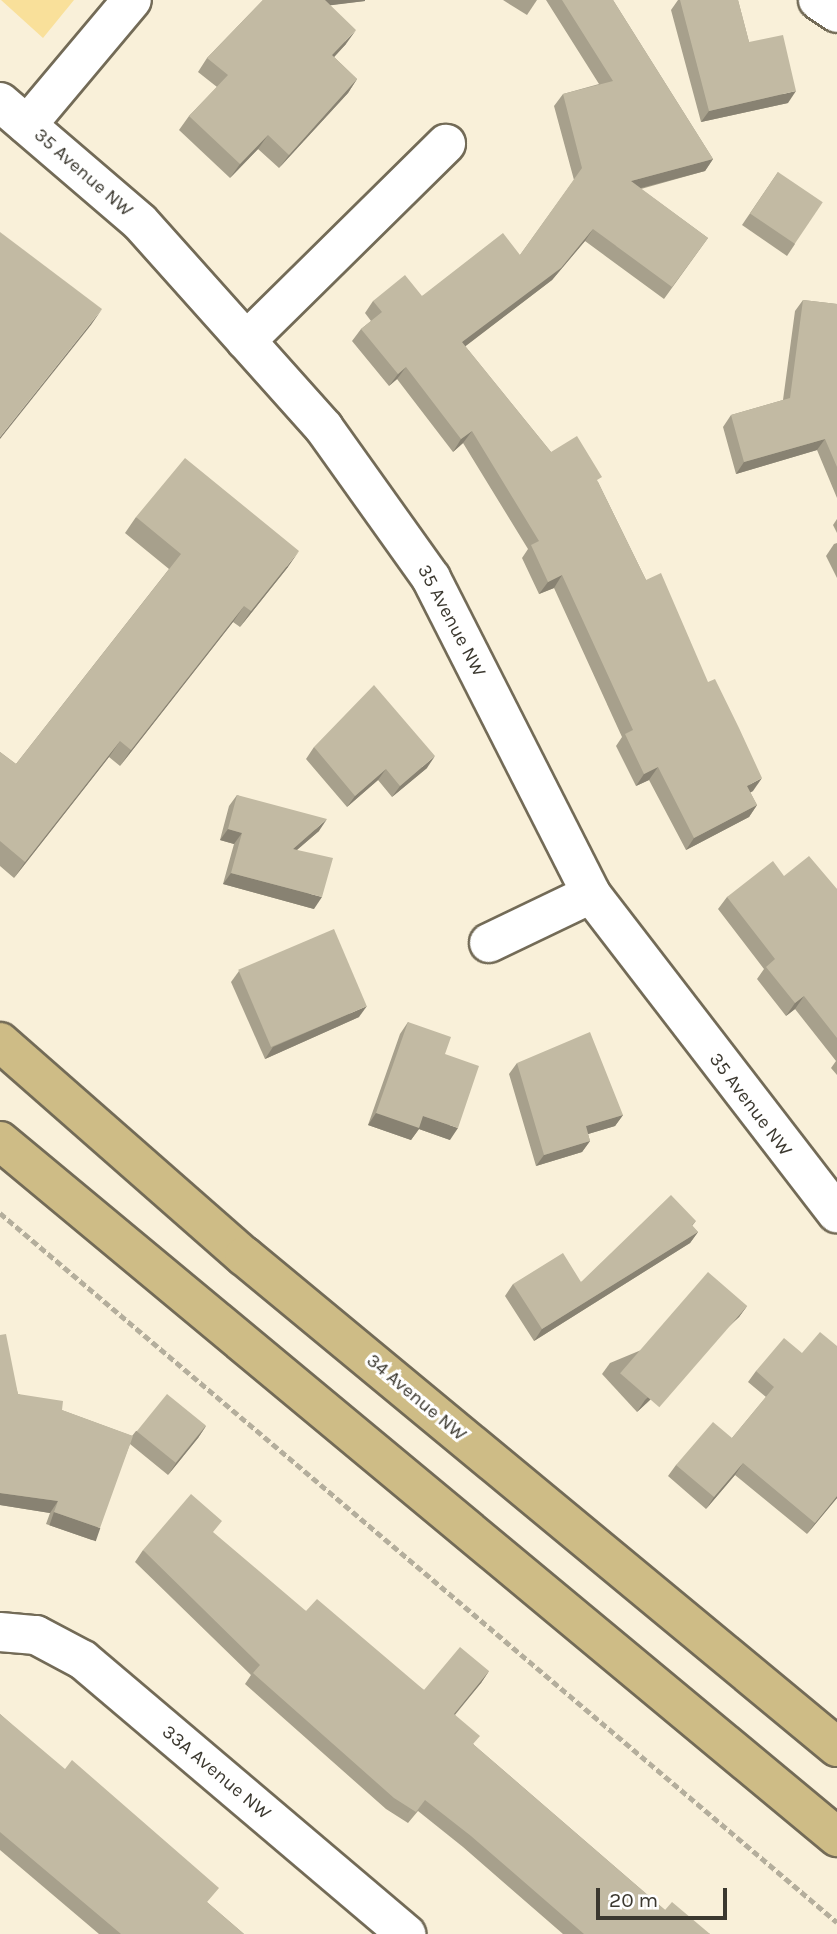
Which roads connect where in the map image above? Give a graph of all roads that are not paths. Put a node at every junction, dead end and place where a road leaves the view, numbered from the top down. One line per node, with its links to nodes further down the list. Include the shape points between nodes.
1 (132, 0): 4 (street)
2 (818, 0): 3 (street)
3 (837, 13)
4 (14, 113): 6 (street, 35 Avenue NW, via 139,222)
5 (446, 144): 6 (street)
6 (246, 341): 7 (street, 35 Avenue NW, via 324,428 431,578)
7 (591, 894): 8 (street); 11 (street, 35 Avenue NW)
8 (489, 943)
9 (0, 1042): 13 (main road, 34 Avenue NW, via 244,1256)
10 (0, 1141): 14 (main road)
11 (837, 1213)
12 (8, 1632): 15 (street, 33A Avenue NW, via 63,1645 83,1660)
13 (837, 1747)
14 (837, 1837)
15 (407, 1934)

